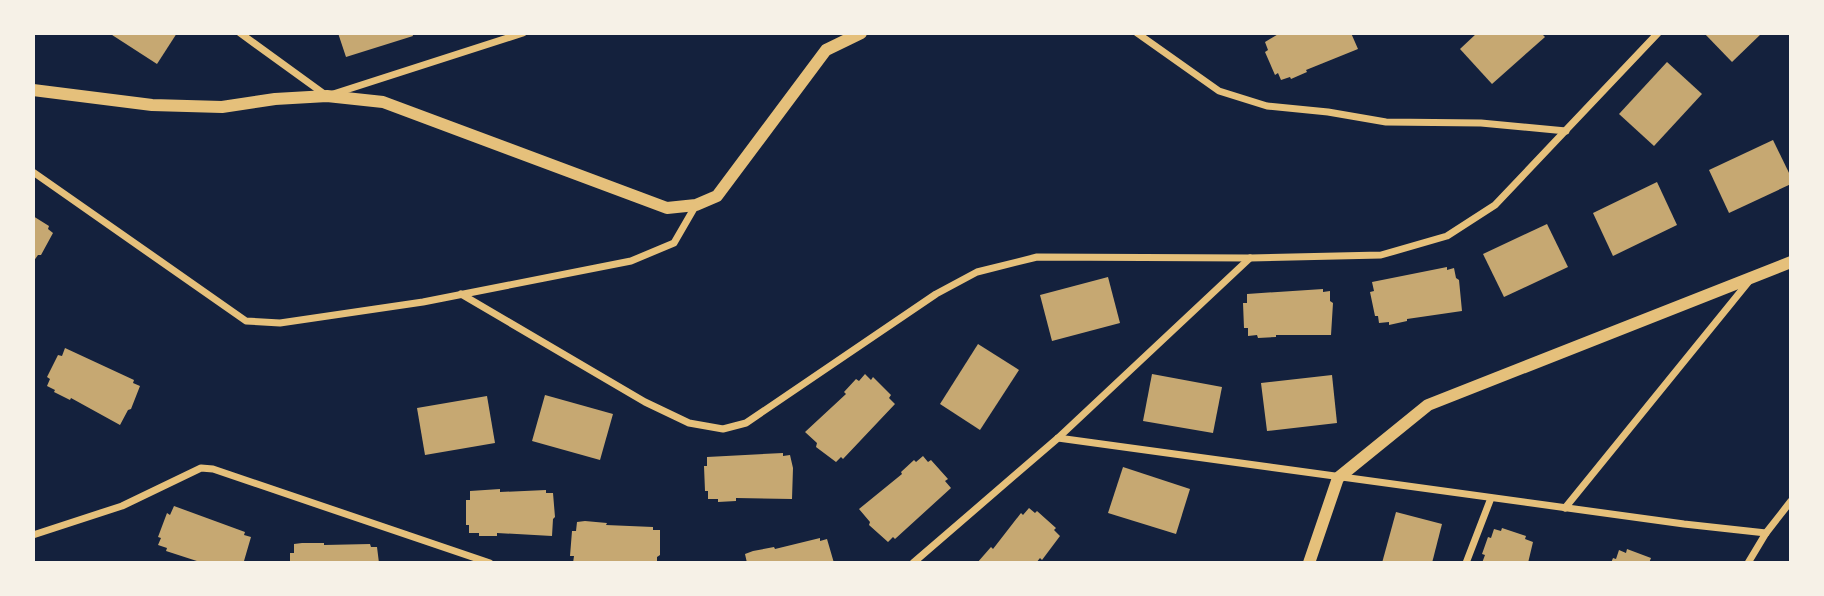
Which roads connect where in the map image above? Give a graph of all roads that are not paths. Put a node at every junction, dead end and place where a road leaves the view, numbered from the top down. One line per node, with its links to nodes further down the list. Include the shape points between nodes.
1 (240, 33): 7 (street)
2 (523, 33): 7 (street)
3 (861, 33): 10 (street, via 826,50 717,196)
4 (1138, 33): 8 (street, via 1219,91 1267,106 1386,122 1481,123)
5 (1658, 33): 8 (street)
6 (33, 90): 7 (street, via 152,105 222,107)
7 (327, 96): 10 (street, via 383,103 667,208)
8 (1566, 131): 11 (street, via 1495,205 1447,236 1381,256)
9 (33, 172): 14 (street, via 246,321 280,323)
10 (696, 205): 14 (street, via 674,243 631,261)
11 (1250, 258): 14 (street, via 1037,257 977,272 936,294 746,424 723,429 689,423 645,402); 15 (street)
12 (1791, 262): 13 (street)
13 (1751, 278): 16 (street, via 1428,405); 19 (street)
14 (461, 294)
15 (1058, 438): 16 (street); 23 (street)
16 (1338, 478): 17 (street); 24 (street)
17 (1491, 498): 19 (street); 25 (street)
18 (1791, 501): 20 (street)
19 (1565, 508): 20 (street)
20 (1766, 533): 26 (street)
21 (33, 535): 22 (street, via 122,506 201,468 213,468)
22 (490, 563)
23 (913, 563)
24 (1308, 563)
25 (1466, 563)
26 (1748, 563)

